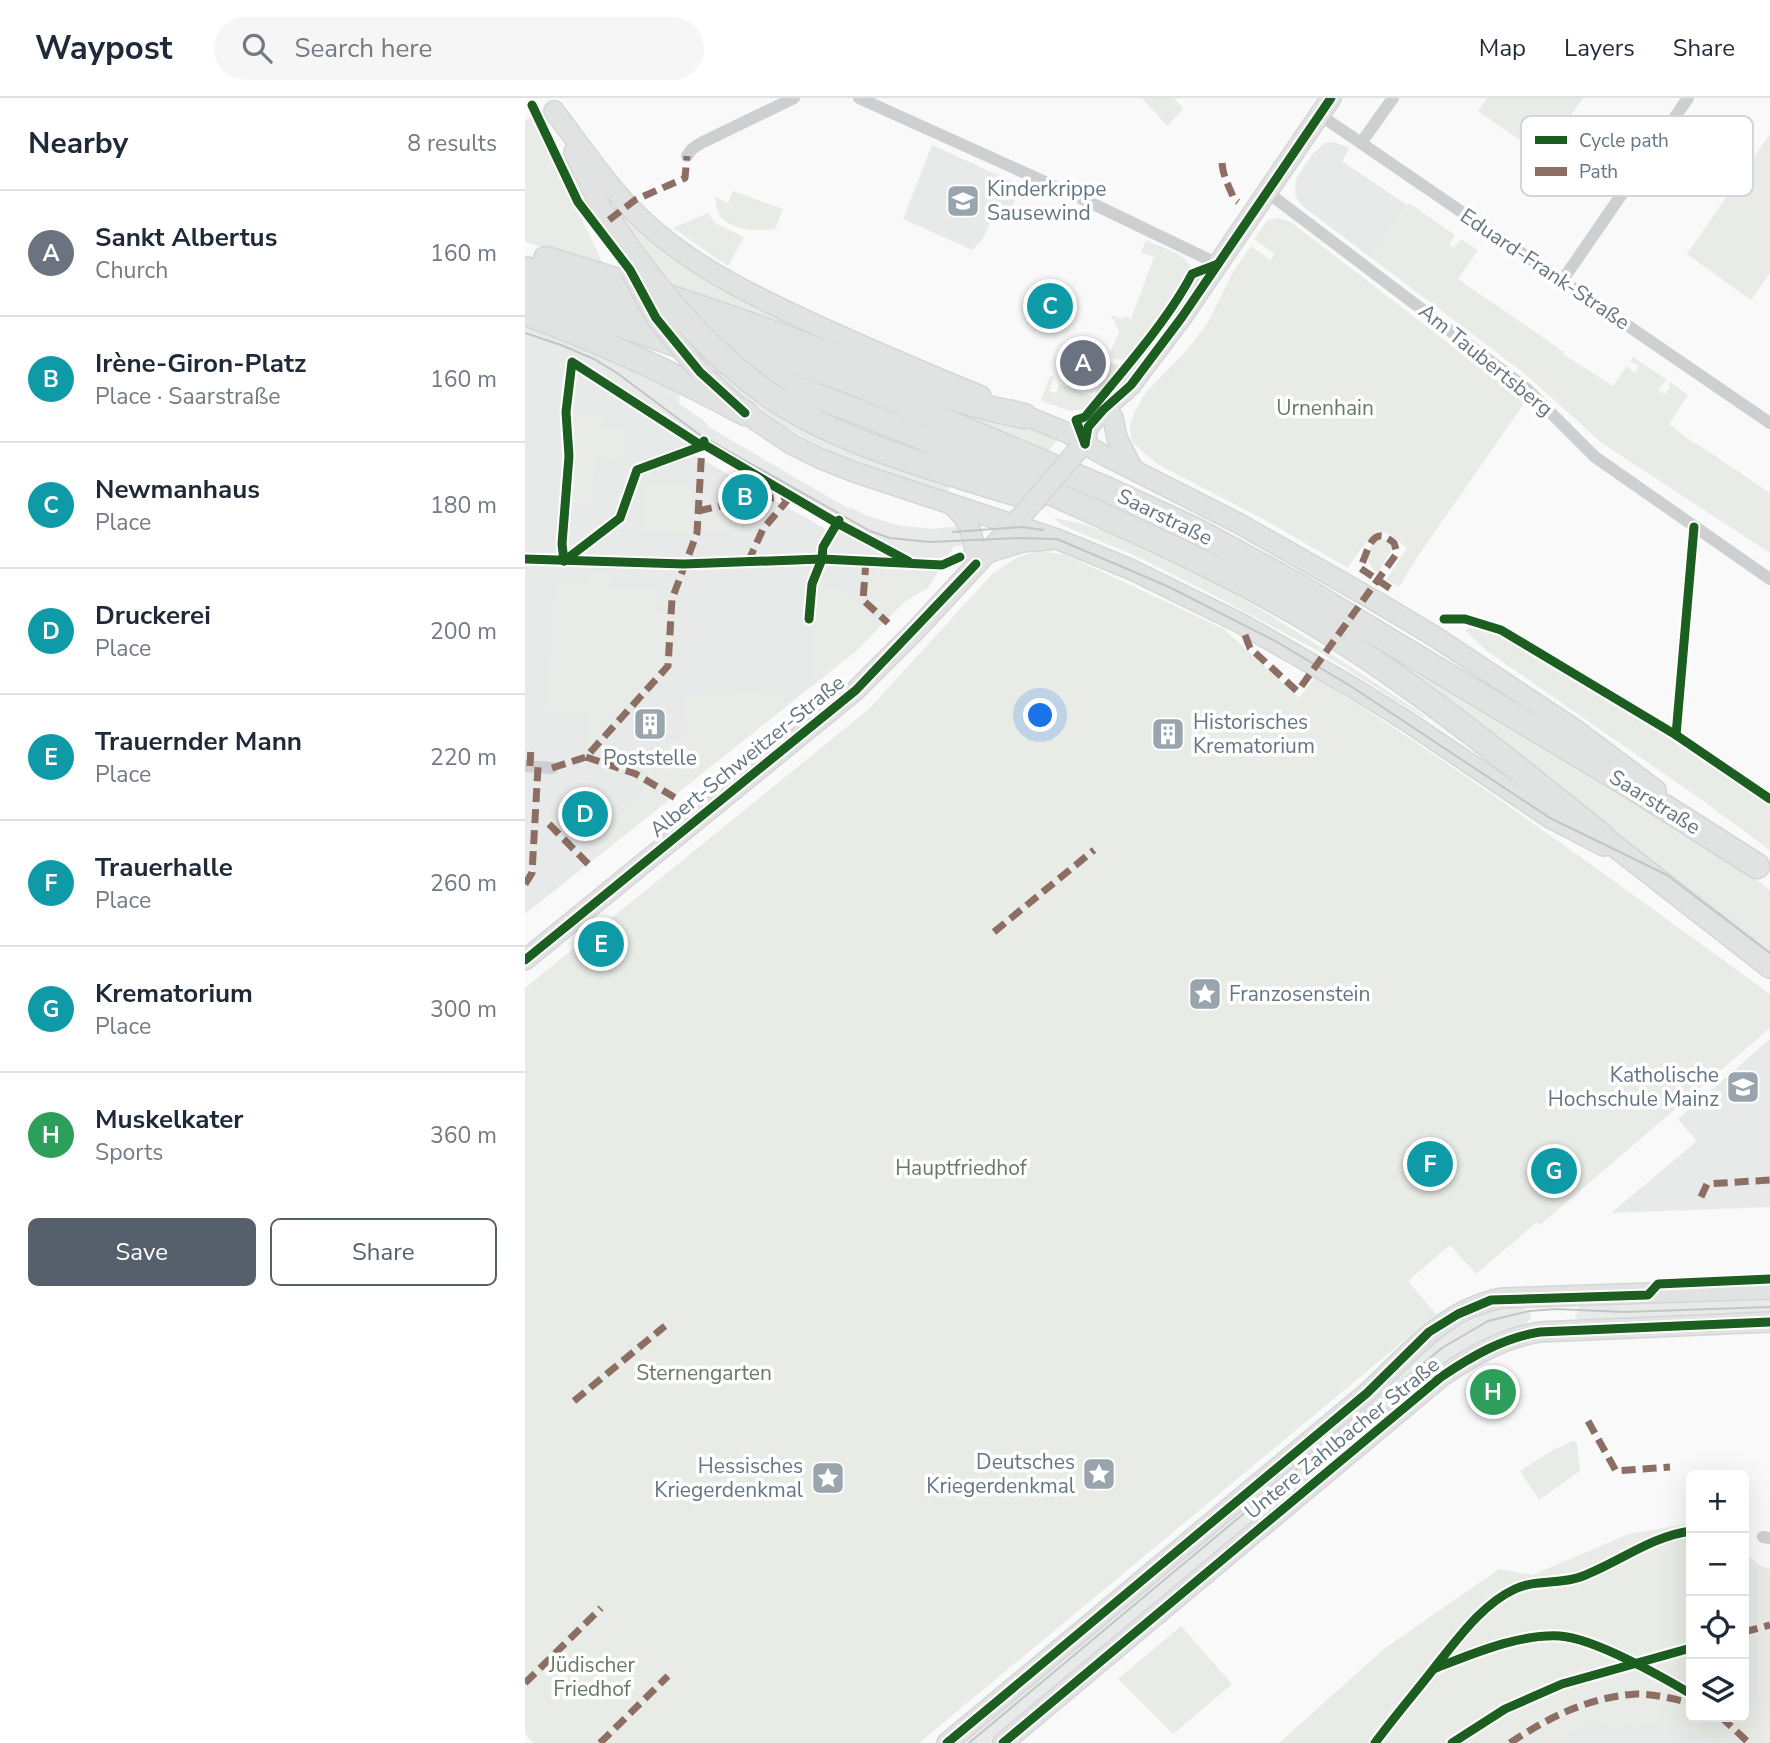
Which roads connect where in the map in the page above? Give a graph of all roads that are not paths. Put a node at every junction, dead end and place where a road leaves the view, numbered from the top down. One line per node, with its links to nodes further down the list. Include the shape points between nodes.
1 (794, 98): 10 (street, via 701,143)
2 (859, 98): 15 (street)
3 (1331, 98): 7 (street)
4 (1393, 98): 9 (street)
5 (1688, 98): 8 (street)
6 (550, 105): 13 (street, Saarstraße); 22 (street, Saarstraße, via 629,205 655,232 701,266 776,307)
7 (1319, 115): 9 (street, Eduard-Frank-Straße); 11 (street)
8 (1676, 116)
9 (1361, 143): 17 (street, Eduard-Frank-Straße)
10 (687, 156)
11 (1267, 192): 15 (street); 32 (street, Am Taubertsberg, via 1528,389 1595,457)
12 (1621, 196): 17 (street)
13 (614, 231): 21 (street, Saarstraße, bridge, via 656,318 700,372); 28 (highway, bridge, via 708,344 760,390 802,416 923,464 1015,493)
14 (525, 256): 22 (highway, via 617,280 913,385)
15 (1219, 264): 20 (street)
16 (525, 269): 37 (highway, Saarstraße, via 850,381 1199,533 1321,599)
17 (1562, 281): 24 (street, Eduard-Frank-Straße)
18 (525, 292): 28 (highway, Saarstraße, via 699,351 982,461)
19 (525, 313): 21 (highway, via 628,355)
20 (1132, 385): 23 (street); 25 (street, via 1089,427)
21 (745, 413): 27 (street, Saarstraße, via 819,458)
22 (1024, 416): 25 (street, Saarstraße, via 1068,433)
23 (1113, 418): 25 (street, via 1100,435); 26 (street, via 1117,438)
24 (1770, 423)
25 (1081, 447): 26 (street, Saarstraße); 29 (street, Albert-Schweitzer-Straße, bridge)
26 (1133, 469): 37 (street, Saarstraße, via 1275,543 1434,636 1576,730)
27 (951, 504): 29 (street, Saarstraße); 31 (street, via 968,522)
28 (1087, 508): 35 (highway, Saarstraße, via 1245,585 1347,644 1437,707)
29 (1019, 519): 30 (street, Saarstraße); 31 (street, Albert-Schweitzer-Straße)
30 (1057, 539): 31 (street, via 1021,542); 36 (street, Saarstraße, via 1167,586 1277,642 1408,722 1550,818)
31 (981, 559): 38 (street, Albert-Schweitzer-Straße, via 847,698)
32 (1770, 579)
33 (525, 766): 34 (street)
34 (552, 768)
35 (1602, 836): 36 (main road, Saarstraße)
36 (1632, 858): 39 (main road, Saarstraße)
37 (1763, 871)
38 (525, 960)
39 (1770, 967)
40 (1770, 1289): 42 (street, Untere Zahlbacher Straße, via 1502,1298 1458,1314 1429,1332 1367,1393)
41 (1770, 1322): 43 (street, Untere Zahlbacher Straße, via 1540,1332 1483,1351 1441,1377)
42 (947, 1743)
43 (1003, 1743)

